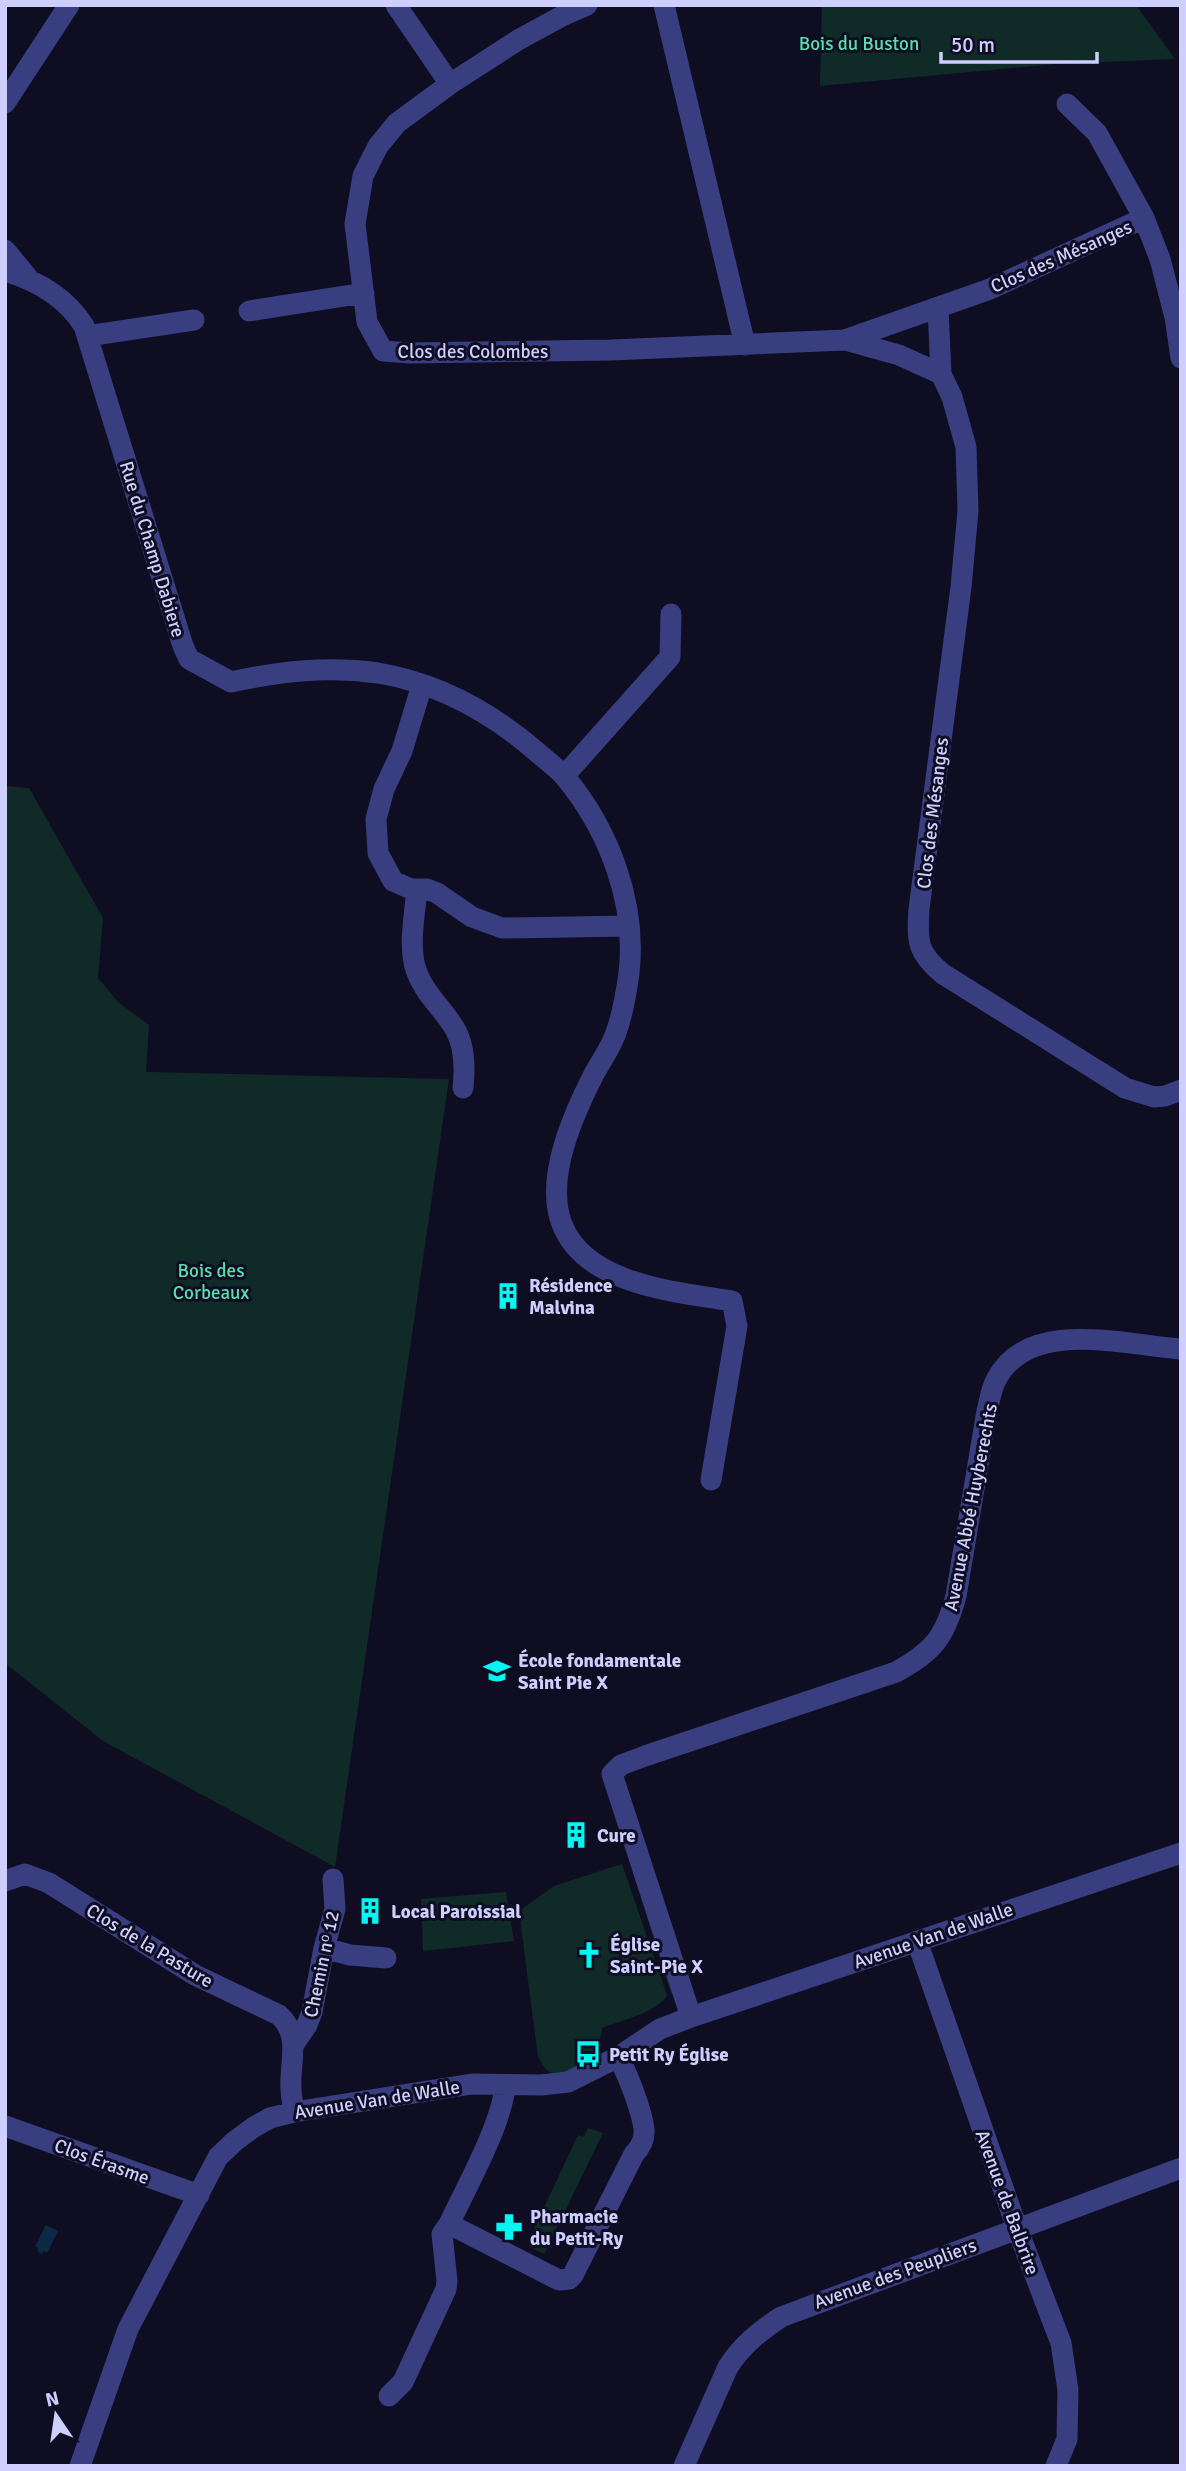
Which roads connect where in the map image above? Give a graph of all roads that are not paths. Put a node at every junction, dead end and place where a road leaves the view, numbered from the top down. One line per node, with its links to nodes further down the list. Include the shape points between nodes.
1 (69, 5): 6 (street)
2 (396, 5): 5 (street)
3 (587, 5): 5 (street, Clos des Colombes, via 517,40)
4 (663, 5): 19 (street)
5 (450, 84): 12 (street, Clos des Colombes, via 397,123 378,146 363,176 355,224)
6 (5, 103)
7 (1067, 104): 8 (street, Clos des Mésanges, via 1097,133)
8 (1144, 218): 13 (street, Clos des Mésanges); 20 (street, Clos des Mésanges, via 1160,259)
9 (5, 250): 11 (street, Rue du Champ Dabiere)
10 (5, 271): 11 (street, Rue du Champ Dabiere)
11 (28, 278): 16 (street, Rue du Champ Dabiere, via 67,304)
12 (364, 293): 14 (street); 19 (street, Clos des Colombes, via 373,335 383,351 395,353)
13 (938, 308): 17 (street, Clos des Mésanges); 21 (street, Clos des Mésanges)
14 (249, 311)
15 (194, 320): 16 (street)
16 (87, 336): 23 (street, Rue du Champ Dabiere, via 189,659 231,682 325,668 380,673)
17 (845, 340): 18 (street, Clos des Mésanges); 21 (street, Clos des Mésanges, via 899,355)
18 (783, 344): 19 (street, Clos des Colombes)
19 (745, 345)
20 (1181, 358)
21 (941, 374): 28 (street, Clos des Mésanges, via 966,447 968,511 918,942 929,962 943,974 1125,1088 1154,1097)
22 (671, 614): 24 (street, via 670,657)
23 (422, 685): 24 (street, Rue du Champ Dabiere, via 475,706 515,733); 25 (street, via 402,751 380,800 375,831 378,853 393,881)
24 (564, 776): 26 (street, Rue du Champ Dabiere, via 610,852)
25 (417, 888): 26 (street, via 437,893 471,917 502,928); 27 (street, via 416,968 428,995 456,1030 463,1051)
26 (628, 926): 30 (street, Rue du Champ Dabiere, via 629,967 621,1014 559,1163 559,1217 572,1243 599,1265 648,1287 732,1301 737,1326)
27 (463, 1088)
28 (1181, 1090)
29 (1181, 1349): 37 (street, Avenue Abbé Huyberechts, via 1063,1339 1019,1354 992,1389 956,1596 950,1619 934,1646 896,1672 645,1756 621,1765 612,1774)
30 (712, 1480)
31 (1181, 1853): 34 (street, Avenue Van de Walle)
32 (333, 1879): 35 (street, Chemin nᵒ 12, via 335,1909)
33 (5, 1881): 38 (street, Clos de la Pasture, via 25,1874 49,1883 195,1975 279,2015 288,2024)
34 (917, 1941): 37 (street, Avenue Van de Walle); 46 (street, Avenue de Balbrire)
35 (324, 1948): 36 (street); 38 (street, Chemin nᵒ 12, via 312,2012)
36 (387, 1958)
37 (691, 2017): 39 (street, Avenue Van de Walle, via 660,2029)
38 (294, 2044): 41 (street)
39 (618, 2057): 40 (street, Avenue Van de Walle, via 568,2082); 45 (street, via 644,2130 641,2147 569,2279 559,2280)
40 (505, 2085): 41 (street, Avenue Van de Walle, via 436,2088); 45 (street, via 497,2118)
41 (294, 2112): 44 (street, Avenue Van de Walle, via 270,2118 235,2140 218,2157)
42 (5, 2126): 44 (street, Clos Érasme)
43 (1181, 2168): 46 (street, Avenue des Peupliers)
44 (199, 2195): 48 (street, Avenue Van de Walle, via 134,2315)
45 (449, 2224): 47 (street, via 441,2238 446,2289 403,2382)
46 (1017, 2228): 49 (street, Avenue des Peupliers, via 796,2309 768,2325 747,2341 727,2367); 50 (street, Avenue de Balbrire, via 1061,2343 1065,2367 1067,2439)
47 (388, 2396)
48 (80, 2466)
49 (684, 2466)
50 (1056, 2466)

